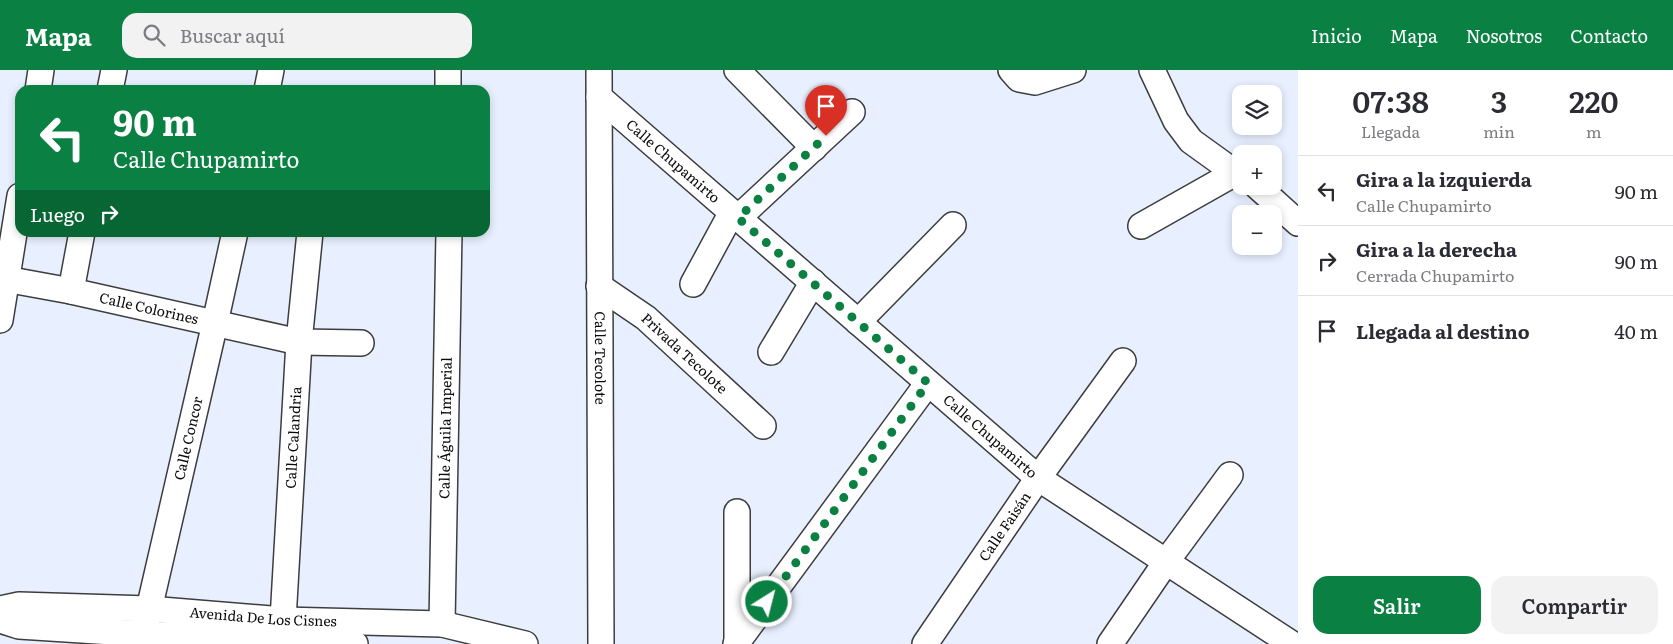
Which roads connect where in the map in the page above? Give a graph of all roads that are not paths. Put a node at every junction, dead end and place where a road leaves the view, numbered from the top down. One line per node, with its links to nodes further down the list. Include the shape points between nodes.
1 (41, 70): 10 (street)
2 (114, 70): 11 (street)
3 (271, 70): 12 (street)
4 (448, 70): 13 (street)
5 (599, 70): 14 (street, Calle Tecolote)
6 (737, 70): 16 (street)
7 (1073, 70): 9 (street, via 1035,82)
8 (1152, 70): 17 (street, via 1176,121 1192,141)
9 (1015, 75)
10 (39, 85)
11 (111, 85)
12 (267, 85)
13 (448, 85)
14 (599, 97): 22 (street, Calle Chupamirto); 34 (street, Calle Tecolote)
15 (852, 112): 16 (street)
16 (814, 148): 22 (street)
17 (1232, 170)
18 (1232, 188): 26 (street)
19 (1265, 195): 24 (street)
20 (1278, 195): 21 (street)
21 (1298, 204)
22 (735, 215): 32 (street, Calle Chupamirto); 33 (street)
23 (15, 220): 31 (street)
24 (1298, 223)
25 (953, 225): 37 (street)
26 (1141, 226)
27 (81, 237): 35 (street)
28 (234, 237): 38 (street, Calle Concor)
29 (310, 237): 39 (street, Calle Calandria)
30 (449, 237): 52 (street, Calle Águila Imperial)
31 (3, 278): 35 (street, Calle Colorines); 36 (street)
32 (812, 282): 37 (street, Calle Chupamirto); 41 (street)
33 (692, 284)
34 (599, 286): 44 (street, Privada Tecolote, via 646,318); 58 (street, Calle Tecolote)
35 (71, 291): 38 (street, Calle Colorines)
36 (0, 320)
37 (858, 322): 43 (street, Calle Chupamirto)
38 (215, 323): 39 (street, Calle Colorines); 50 (street, Calle Concor)
39 (299, 342): 40 (street, Calle Colorines); 53 (street, Calle Calandria)
40 (361, 343)
41 (771, 352)
42 (1123, 361): 46 (street, Calle Faisán)
43 (928, 383): 46 (street, Calle Chupamirto); 59 (street)
44 (763, 426)
45 (1230, 475): 48 (street)
46 (1038, 478): 48 (street, Calle Chupamirto); 60 (street, Calle Faisán)
47 (737, 512): 59 (street)
48 (1166, 562): 61 (street); 62 (street, Calle Chupamirto)
49 (0, 609): 50 (street, Avenida De Los Cisnes, via 19,605)
50 (149, 609): 53 (street, Avenida De Los Cisnes); 55 (street, Calle Concor)
51 (0, 620): 55 (street, Avenida De Los Cisnes, via 19,626)
52 (442, 624): 53 (street, Avenida De Los Cisnes); 57 (street, Avenida De Los Cisnes)
53 (288, 635): 55 (street, Avenida De Los Cisnes); 56 (street, Avenida De Los Cisnes)
54 (1298, 636): 62 (street)
55 (142, 639)
56 (355, 644)
57 (525, 644)
58 (601, 644)
59 (737, 644)
60 (925, 644)
61 (1110, 644)
62 (1292, 644)

